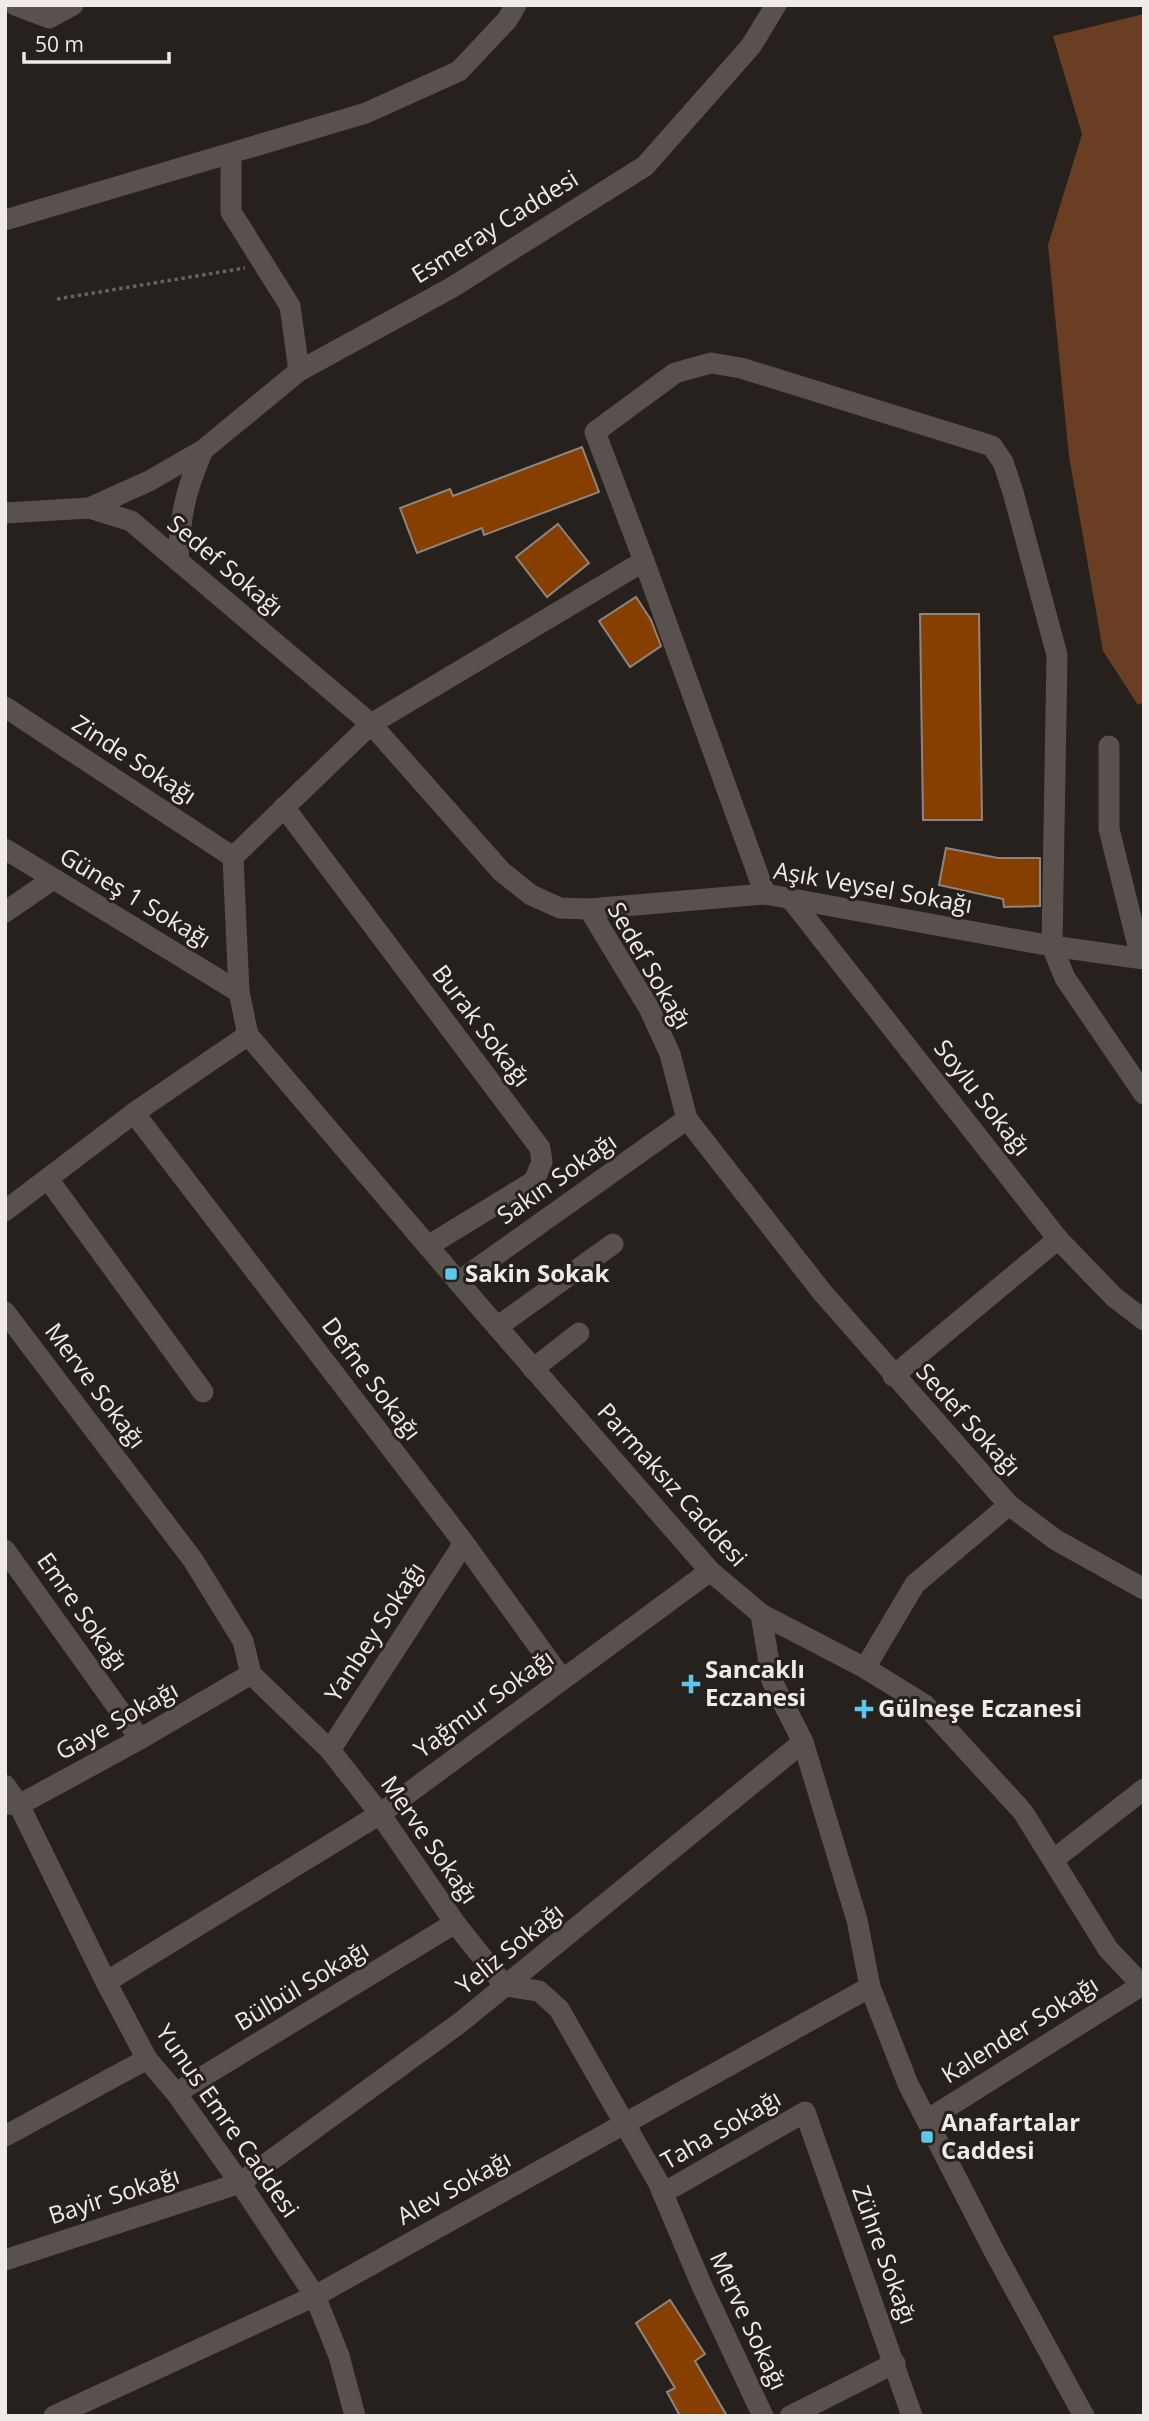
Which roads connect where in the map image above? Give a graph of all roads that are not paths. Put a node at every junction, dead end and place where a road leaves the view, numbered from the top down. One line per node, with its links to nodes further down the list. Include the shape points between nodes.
1 (15, 5): 2 (street, via 49,18)
2 (73, 5)
3 (516, 5): 5 (street, via 508,20 459,71 366,113)
4 (776, 5): 7 (street, Esmeray Caddesi, via 751,46 645,166 450,288)
5 (231, 154): 6 (street); 7 (street, via 231,212 290,306)
6 (5, 220)
7 (299, 372): 8 (street, Esmeray Caddesi)
8 (203, 450): 9 (street, Esmeray Caddesi); 11 (street, Esmeray Caddesi, via 188,484 179,523)
9 (89, 508): 10 (street, Sedef Sokağı); 11 (street, Sedef Sokağı, via 131,521)
10 (5, 513)
11 (178, 561): 14 (street, Sedef Sokağı)
12 (644, 561): 14 (street); 20 (street); 24 (street, via 595,432 675,373 711,363 741,368 992,446 1013,492 1057,655)
13 (5, 707): 18 (street, Zinde Sokağı)
14 (371, 724): 16 (street); 22 (street, Sedef Sokağı, via 501,870 531,895 560,908)
15 (1109, 746): 25 (street, via 1109,830)
16 (284, 807): 18 (street); 35 (street, Burak Sokağı, via 540,1148 542,1162 534,1181)
17 (5, 849): 19 (street, Güneş 1 Sokağı)
18 (233, 857): 26 (street)
19 (53, 879): 23 (street); 26 (street, Güneş 1 Sokağı)
20 (765, 894): 21 (street, Aşık Veysel Sokağı); 22 (street, Aşık Veysel Sokağı)
21 (790, 898): 24 (street, Aşık Veysel Sokağı); 33 (street, Soylu Sokağı)
22 (589, 909): 30 (street, Sedef Sokağı, via 649,1008 670,1055)
23 (5, 912)
24 (1052, 947): 25 (street, Aşık Veysel Sokağı); 28 (street, via 1065,978)
25 (1143, 957)
26 (239, 992): 27 (street)
27 (248, 1035): 29 (street); 35 (street, Parmaksız Caddesi)
28 (1144, 1094)
29 (134, 1113): 31 (street); 45 (street, Defne Sokağı)
30 (687, 1119): 36 (street, Sakın Sokağı); 42 (street, Sedef Sokağı, via 821,1292)
31 (48, 1180): 32 (street); 43 (street)
32 (5, 1211)
33 (1058, 1239): 38 (street, Soylu Sokağı, via 1114,1297); 42 (street)
34 (613, 1244): 39 (street)
35 (428, 1246): 36 (street, Parmaksız Caddesi)
36 (458, 1282): 39 (street, Parmaksız Caddesi)
37 (5, 1312): 51 (street, Merve Sokağı, via 193,1560 243,1641)
38 (1144, 1320)
39 (497, 1327): 41 (street, Parmaksız Caddesi)
40 (579, 1333): 41 (street)
41 (533, 1368): 47 (street, Parmaksız Caddesi)
42 (893, 1376): 44 (street, Sedef Sokağı)
43 (203, 1392)
44 (1009, 1504): 48 (street, Sedef Sokağı, via 1056,1540); 50 (street, via 915,1584)
45 (464, 1543): 52 (street, Defne Sokağı); 55 (street, Yanbey Sokağı)
46 (5, 1550): 53 (street, Emre Sokağı)
47 (710, 1571): 49 (street, Parmaksız Caddesi); 52 (street, Yağmur Sokağı)
48 (1144, 1588)
49 (761, 1614): 50 (street, Parmaksız Caddesi); 54 (street, via 772,1681)
50 (865, 1668): 60 (street, Parmaksız Caddesi, via 925,1705 1023,1812)
51 (251, 1674): 53 (street, Gaye Sokağı); 55 (street, Merve Sokağı)
52 (562, 1679): 59 (street, Yağmur Sokağı)
53 (140, 1739): 58 (street, Gaye Sokağı)
54 (803, 1742): 63 (street, Yeliz Sokağı); 65 (street, via 857,1920)
55 (330, 1750): 59 (street, Merve Sokağı)
56 (5, 1785): 58 (street, Yunus Emre Caddesi)
57 (1144, 1789): 60 (street)
58 (12, 1804): 62 (street, Yunus Emre Caddesi)
59 (380, 1814): 61 (street, Merve Sokağı); 62 (street, Yağmur Sokağı)
60 (1053, 1860): 64 (street, Parmaksız Caddesi, via 1108,1949)
61 (455, 1923): 63 (street, Merve Sokağı); 67 (street, Bülbül Sokağı)
62 (106, 1982): 66 (street, Yunus Emre Caddesi)
63 (505, 1986): 70 (street, Merve Sokağı, via 540,1991 559,2009); 72 (street, Yeliz Sokağı)
64 (1143, 1986): 69 (street, Kalender Sokağı)
65 (870, 1987): 69 (street); 70 (street, Alev Sokağı)
66 (147, 2059): 67 (street, Yunus Emre Caddesi); 71 (street)
67 (176, 2093): 72 (street, Yunus Emre Caddesi)
68 (805, 2112): 73 (street, Taha Sokağı); 76 (street, Zühre Sokağı)
69 (927, 2120): 82 (street)
70 (624, 2123): 73 (street, Merve Sokağı); 75 (street, Alev Sokağı)
71 (5, 2136)
72 (240, 2183): 74 (street, Bayir Sokağı); 75 (street, Yunus Emre Caddesi)
73 (663, 2193): 79 (street, Merve Sokağı)
74 (5, 2260)
75 (315, 2296): 77 (street, Alev Sokağı); 78 (street, Yunus Emre Caddesi, via 339,2356)
76 (895, 2363): 80 (street); 81 (street, Zühre Sokağı)
77 (54, 2416)
78 (355, 2416)
79 (763, 2416)
80 (790, 2416)
81 (912, 2416)
82 (1084, 2416)

